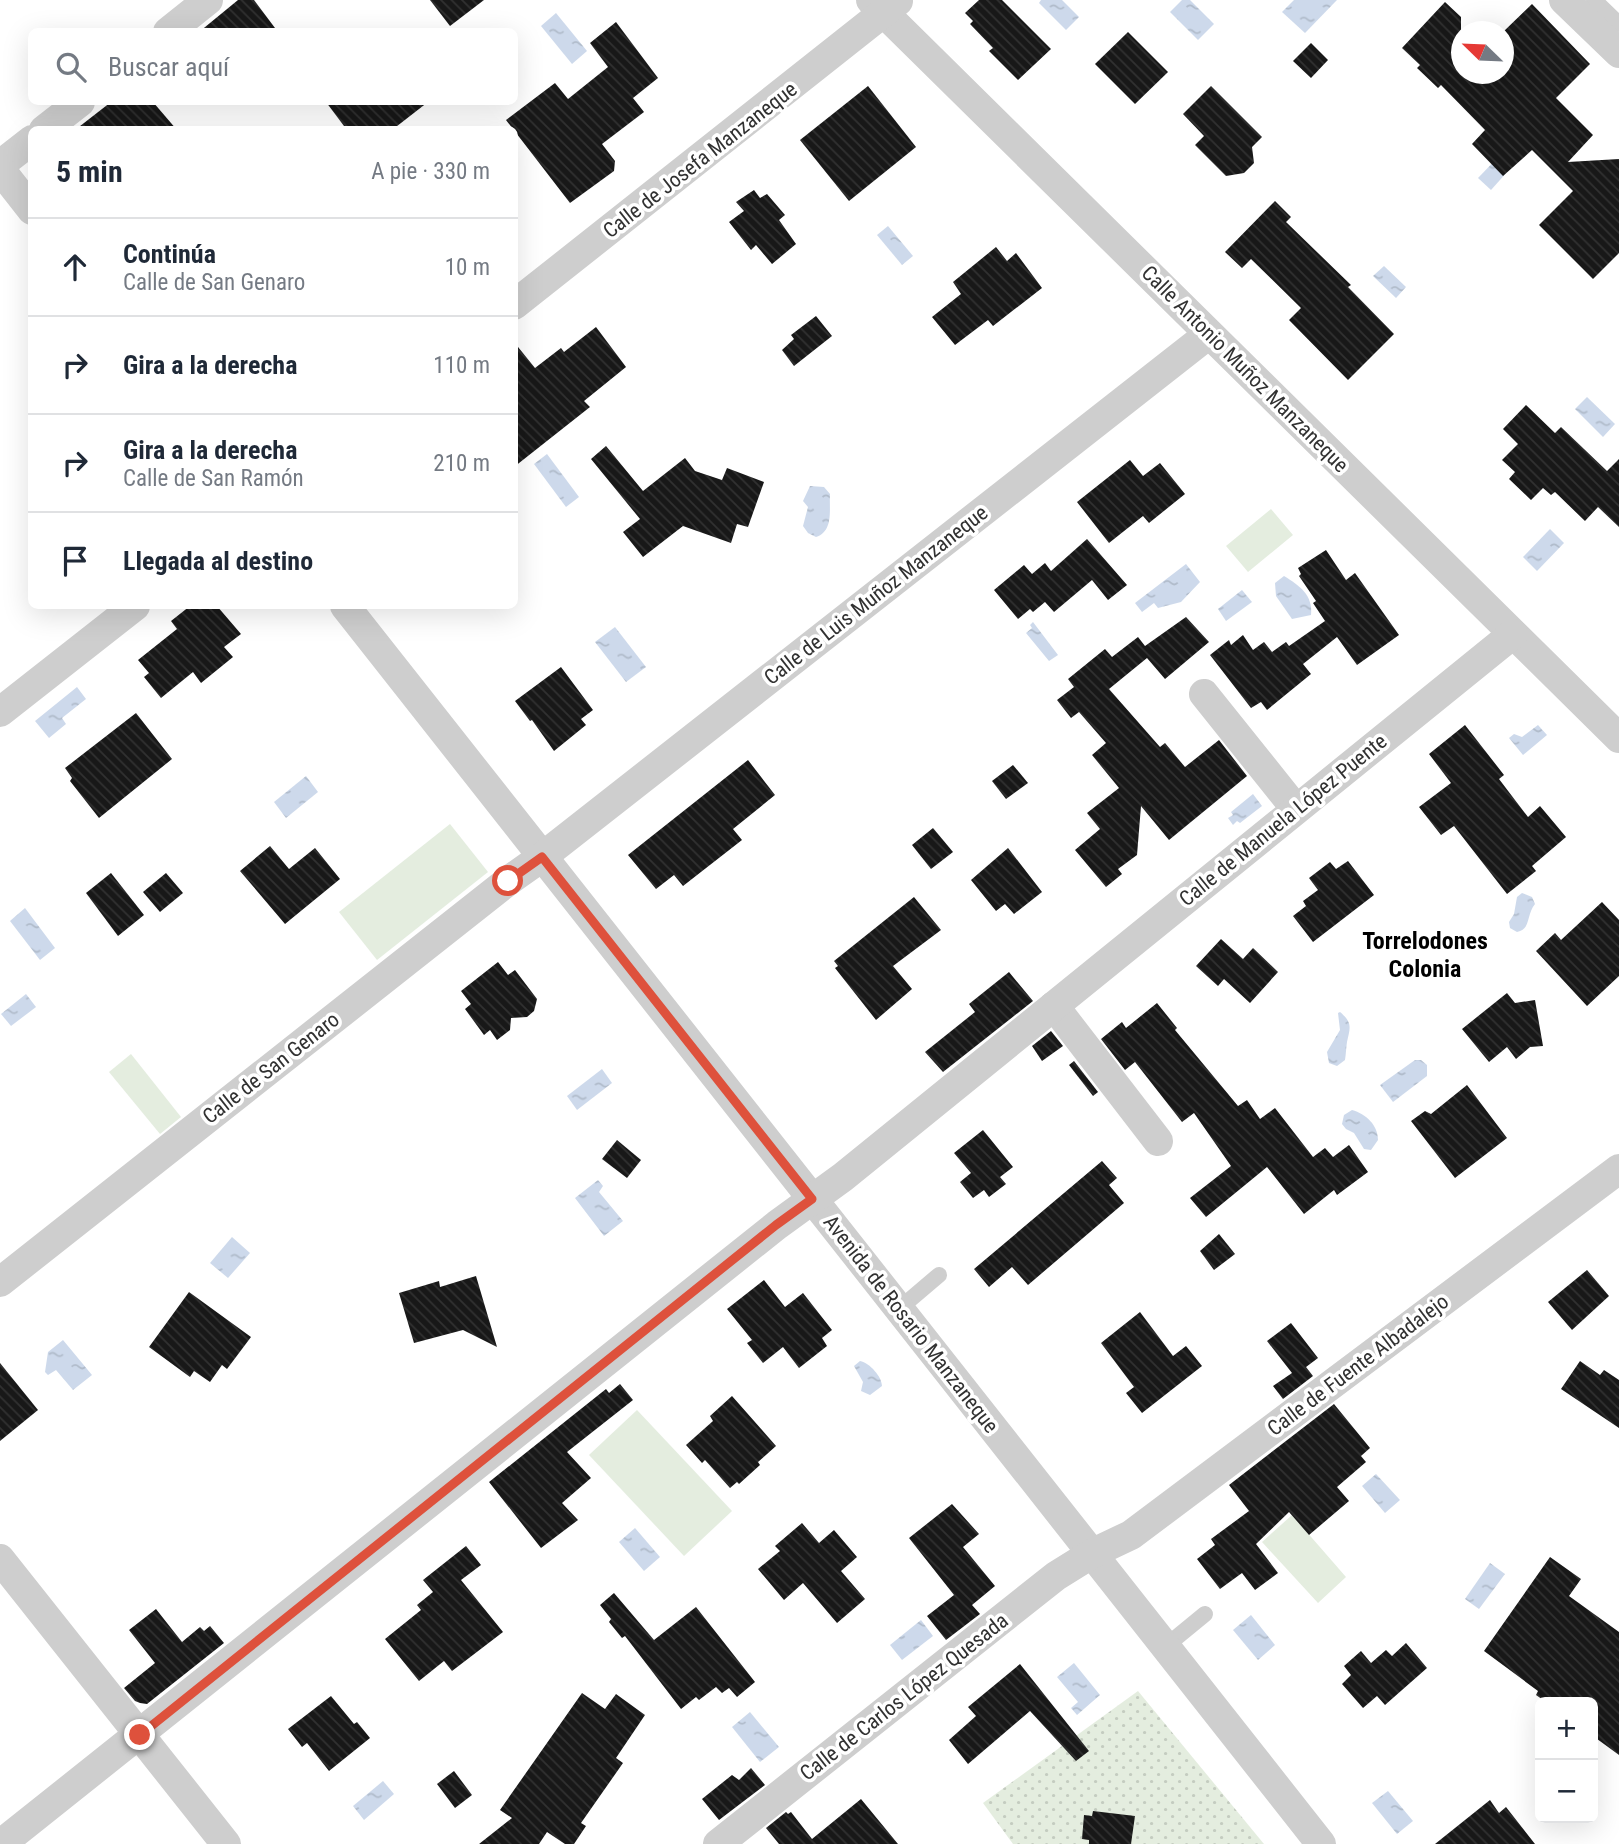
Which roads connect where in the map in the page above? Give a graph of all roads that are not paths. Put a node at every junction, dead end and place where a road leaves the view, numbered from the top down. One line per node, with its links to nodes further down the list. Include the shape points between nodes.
1 (208, 0): 6 (street)
2 (1564, 0): 7 (street)
3 (1594, 0): 5 (lane)
4 (885, 5): 13 (street, Calle de Josefa Manzaneque); 14 (street, Calle Antonio Muñoz Manzaneque)
5 (1619, 24)
6 (174, 28)
7 (1619, 53)
8 (76, 105): 9 (street)
9 (49, 126)
10 (28, 143): 11 (street)
11 (0, 167): 12 (street)
12 (28, 205)
13 (518, 302)
14 (1209, 334): 17 (street, Calle Antonio Muñoz Manzaneque); 22 (street, Calle de Luis Muñoz Manzaneque)
15 (131, 609): 19 (street)
16 (347, 609): 22 (street, Avenida de Rosario Manzaneque)
17 (1513, 634): 20 (street, Calle Antonio Muñoz Manzaneque); 21 (street, Calle de Manuela López Puente)
18 (1204, 694): 21 (street)
19 (0, 712)
20 (1619, 738)
21 (1296, 809): 23 (street, Calle de Manuela López Puente)
22 (542, 857): 26 (street, Avenida de Rosario Manzaneque); 28 (street, Calle de San Genaro)
23 (1054, 1006): 24 (street); 26 (street, Calle de Manuela López Puente)
24 (1158, 1141)
25 (1619, 1169): 30 (street, Calle de Fuente Albadalejo, via 1131,1535)
26 (812, 1199): 29 (street, Avenida de Rosario Manzaneque); 34 (street, Calle de Manuela López Puente)
27 (939, 1275): 29 (lane)
28 (0, 1282)
29 (899, 1309): 30 (street, Avenida de Rosario Manzaneque)
30 (1093, 1553): 33 (street, Avenida de Rosario Manzaneque); 37 (street, Calle de Carlos López Quesada, via 1056,1576)
31 (0, 1559): 34 (street)
32 (1205, 1614): 33 (lane)
33 (1166, 1646): 38 (street, Avenida de Rosario Manzaneque)
34 (140, 1735): 35 (street, Calle de Manuela López Puente); 36 (street)
35 (1, 1844)
36 (226, 1844)
37 (718, 1844)
38 (1321, 1844)

